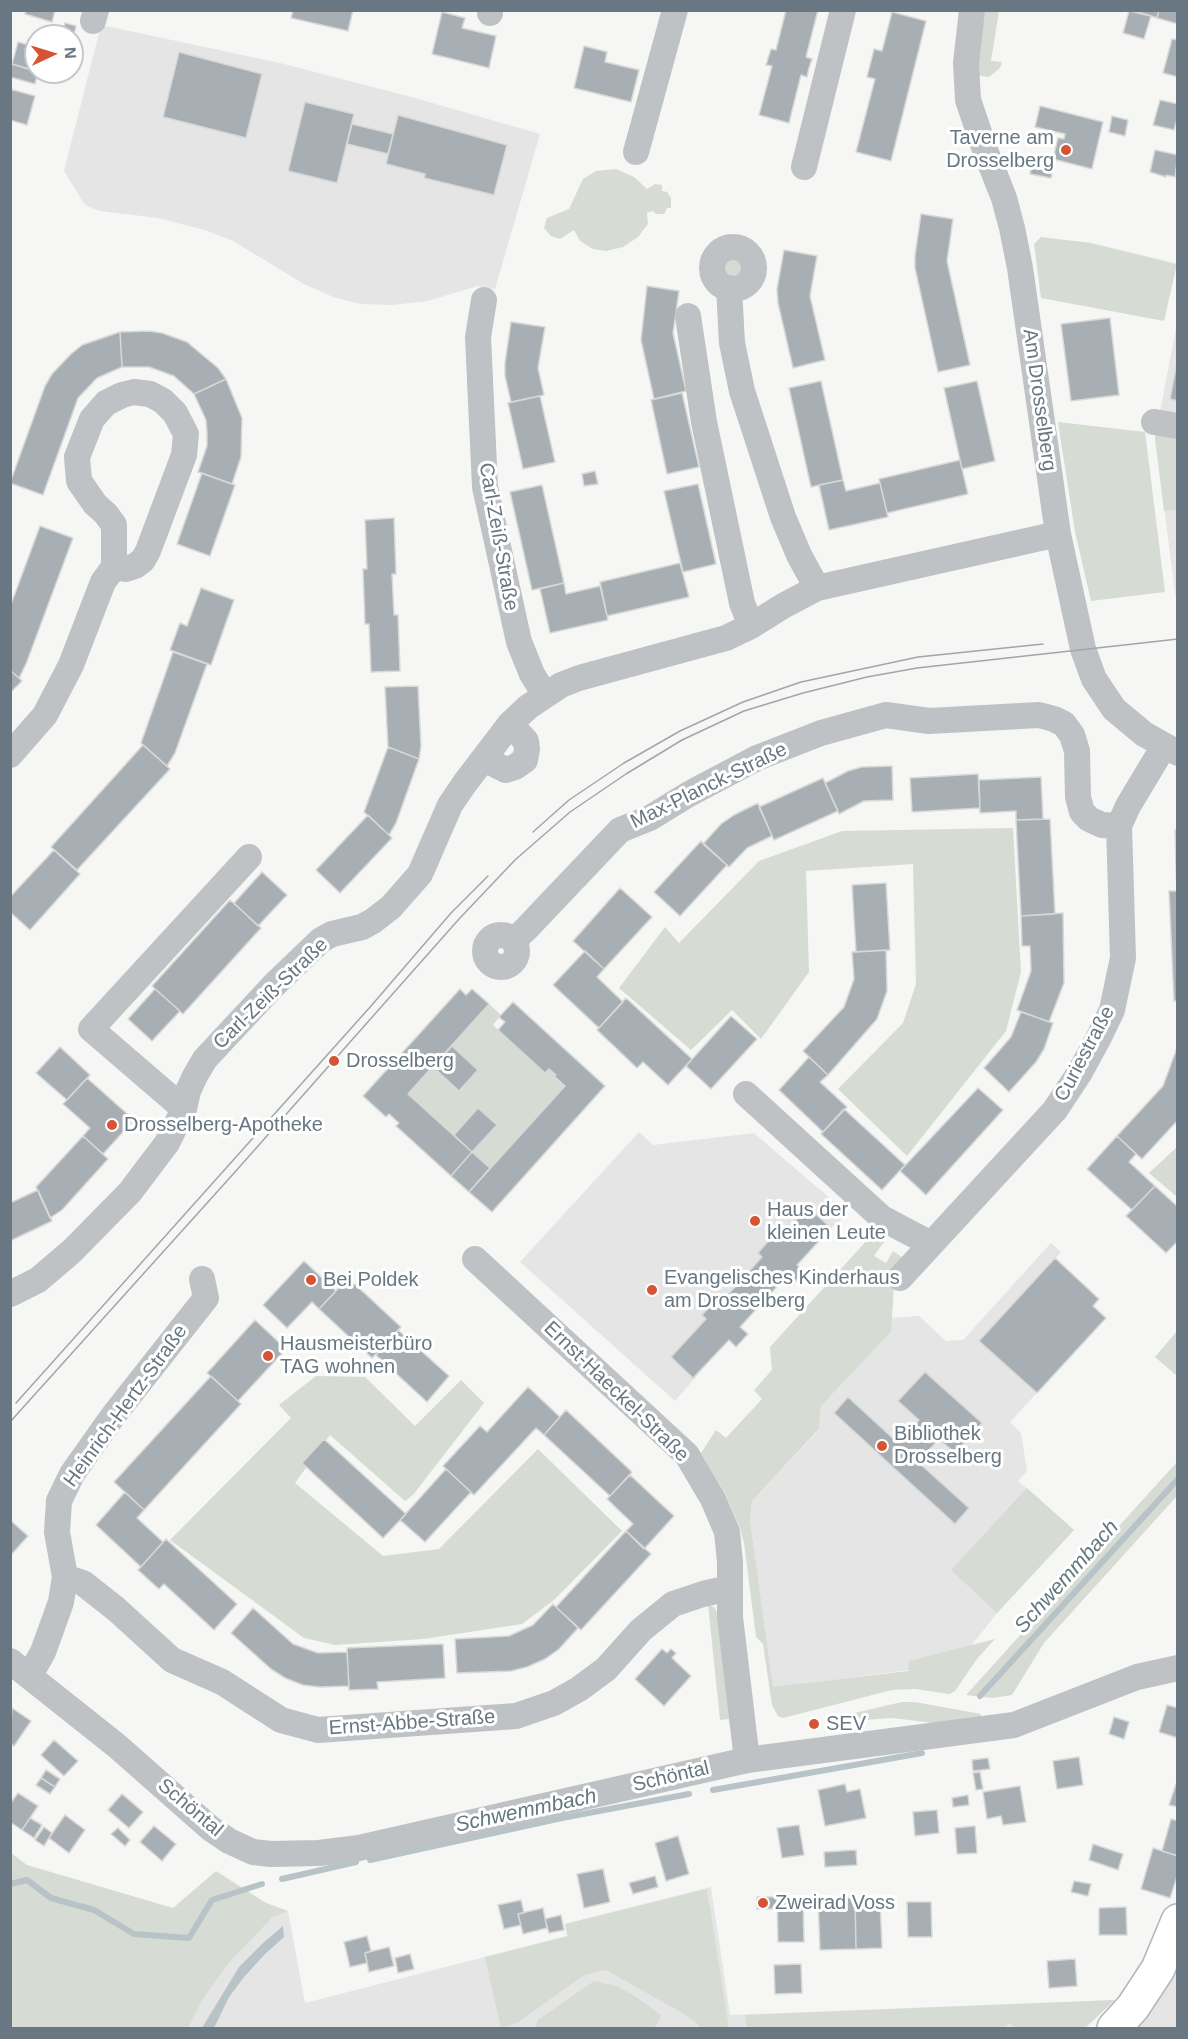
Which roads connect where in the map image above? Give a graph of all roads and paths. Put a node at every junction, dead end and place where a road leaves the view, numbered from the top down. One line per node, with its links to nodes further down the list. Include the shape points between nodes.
1 (675, 10): 4 (street)
2 (843, 10): 5 (street)
3 (971, 11): 9 (street, Am Drosselberg, via 966,63 968,100 1012,228)
4 (636, 152)
5 (804, 166)
6 (729, 288): 11 (street, via 732,343 742,392 783,517)
7 (484, 300): 13 (street, Carl-Zeiß-Straße, via 478,337 485,487 519,642)
8 (687, 316): 12 (street, via 704,422 742,603)
9 (1058, 534): 11 (street, Carl-Zeiß-Straße); 14 (street, Am Drosselberg, via 1083,649 1094,679 1114,709 1129,723)
10 (114, 567): 10 (street, via 126,569 143,560 184,454 186,434 175,413 150,394 134,392 106,403 93,419 77,457 79,481 114,525); 15 (street, via 103,582 71,665 45,715)
11 (817, 588): 12 (street, Carl-Zeiß-Straße)
12 (751, 626): 13 (street, Carl-Zeiß-Straße, via 726,638 579,678)
13 (545, 695): 20 (street, Carl-Zeiß-Straße, via 510,724 526,741 525,760 506,770 484,759 450,805 420,874 373,921 321,940 273,986 205,1059 188,1091)
14 (1171, 750): 16 (street, Curiestraße, via 1128,806)
15 (10, 755)
16 (1119, 826): 18 (street, Max-Planck-Straße, via 1102,825 1082,812 1077,751 1072,735 1054,719 1039,715 929,721 886,715 821,733 757,758 650,818 620,830); 21 (street, Curiestraße, via 1124,958 1112,1010 1055,1110)
17 (236, 863): 20 (street, via 91,1029)
18 (513, 941)
19 (746, 1094): 21 (street, via 882,1218)
20 (184, 1109): 25 (street, Carl-Zeiß-Straße, via 167,1143 130,1192 64,1258 38,1280)
21 (931, 1244): 23 (street, Curiestraße)
22 (475, 1259): 27 (street, Ernst-Haeckel-Straße, via 687,1455 727,1532)
23 (900, 1278)
24 (202, 1279): 26 (street, Heinrich-Hertz-Straße, via 206,1298 107,1425 72,1474 59,1501 57,1533)
25 (10, 1294)
26 (65, 1577): 27 (street, Ernst-Abbe-Straße, via 83,1583 172,1660 222,1682 281,1720 318,1730 516,1716 554,1703 606,1669 641,1630 673,1604); 28 (street, Heinrich-Hertz-Straße, via 61,1602 43,1652)
27 (729, 1588): 30 (street, Ernst-Haeckel-Straße)
28 (20, 1668): 30 (street, Schöntal, via 210,1828 253,1852 319,1853 359,1848)
29 (1178, 1668): 30 (street, Schöntal, via 1137,1677 1014,1725)
30 (747, 1760)
31 (1178, 1921): 32 (main road, via 1158,1969)
32 (1114, 2028)

